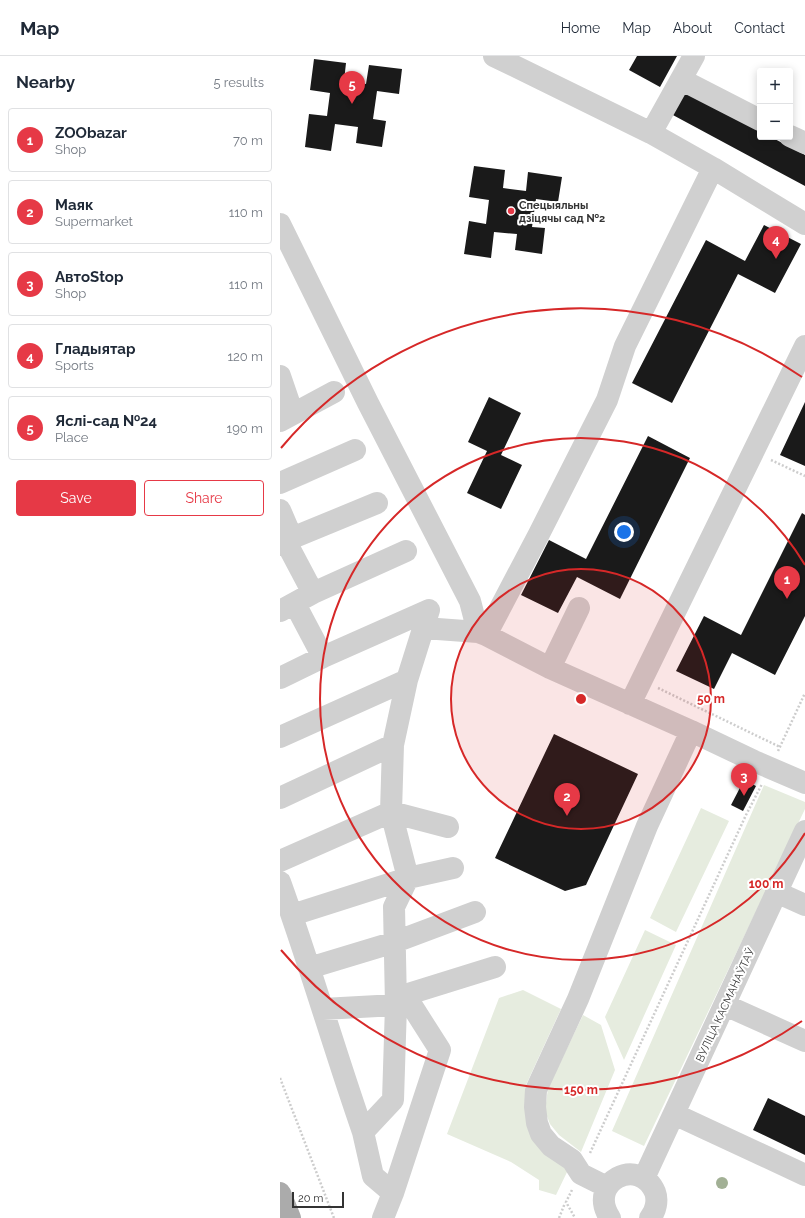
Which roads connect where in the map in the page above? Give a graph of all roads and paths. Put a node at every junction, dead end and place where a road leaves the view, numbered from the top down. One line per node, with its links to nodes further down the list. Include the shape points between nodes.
1 (494, 56): 5 (street)
2 (694, 56): 3 (street)
3 (682, 80): 4 (street); 5 (street)
4 (757, 118)
5 (651, 133): 8 (street)
6 (793, 137): 7 (street)
7 (805, 143)
8 (713, 168): 10 (street); 27 (street, via 625,346 607,400 540,534)
9 (280, 224): 27 (street, via 470,601)
10 (805, 224)
11 (805, 346): 16 (street)
12 (280, 376): 14 (street)
13 (334, 392): 14 (street)
14 (286, 417)
15 (355, 450): 18 (street)
16 (754, 451): 17 (path); 32 (street)
17 (805, 476)
18 (280, 482)
19 (377, 503): 21 (street)
20 (280, 510): 21 (street)
21 (286, 542): 23 (street)
22 (406, 551): 23 (street)
23 (313, 593): 24 (street)
24 (287, 607): 28 (street)
25 (579, 608): 29 (street)
26 (424, 628): 27 (street); 28 (street, via 430,610); 31 (street)
27 (482, 634): 29 (street)
28 (322, 657): 30 (street)
29 (550, 668): 34 (street)
30 (280, 678)
31 (407, 680): 36 (street); 37 (street)
32 (642, 680): 34 (street); 38 (path)
33 (805, 693): 38 (path)
34 (630, 704): 35 (street)
35 (691, 730): 39 (street); 63 (street, via 646,826 578,999 536,1090 535,1107 541,1134 551,1146 572,1160)
36 (280, 737)
37 (393, 745): 41 (street); 42 (street)
38 (780, 746): 39 (path)
39 (770, 767): 40 (street); 63 (path)
40 (805, 783)
41 (280, 798)
42 (391, 812): 43 (street); 45 (street); 47 (street)
43 (448, 827)
44 (805, 831): 49 (street, ВУЛІЦА КАСМАНАЎТАЎ)
45 (280, 861)
46 (453, 868): 47 (street)
47 (408, 878): 52 (street); 53 (street, via 394,907)
48 (280, 882): 52 (street)
49 (776, 892): 50 (street); 57 (street, ВУЛІЦА КАСМАНАЎТАЎ)
50 (805, 905)
51 (475, 912): 53 (street)
52 (292, 915): 55 (street)
53 (395, 942): 55 (street); 56 (street)
54 (495, 967): 56 (street)
55 (309, 968): 58 (street)
56 (401, 1000): 58 (street); 62 (street, via 393,1100); 68 (street, via 440,1050)
57 (725, 1006): 59 (street); 61 (street, ВУЛІЦА КАСМАНАЎТАЎ)
58 (323, 1010): 62 (street)
59 (805, 1041)
60 (280, 1078): 72 (path)
61 (674, 1114): 64 (street); 65 (street, ВУЛІЦА КАСМАНАЎТАЎ)
62 (363, 1132): 68 (street, via 373,1176)
63 (581, 1174): 66 (street); 69 (path)
64 (805, 1176)
65 (644, 1178): 66 (street, via 629,1174 620,1176); 70 (street, via 656,1195)
66 (607, 1187): 76 (street, via 603,1203)
67 (280, 1192): 71 (main road)
68 (393, 1193): 73 (street)
69 (566, 1202): 74 (path); 75 (path)
70 (653, 1217)
71 (290, 1218)
72 (334, 1218)
73 (383, 1218)
74 (559, 1218)
75 (575, 1218)
76 (610, 1218)

